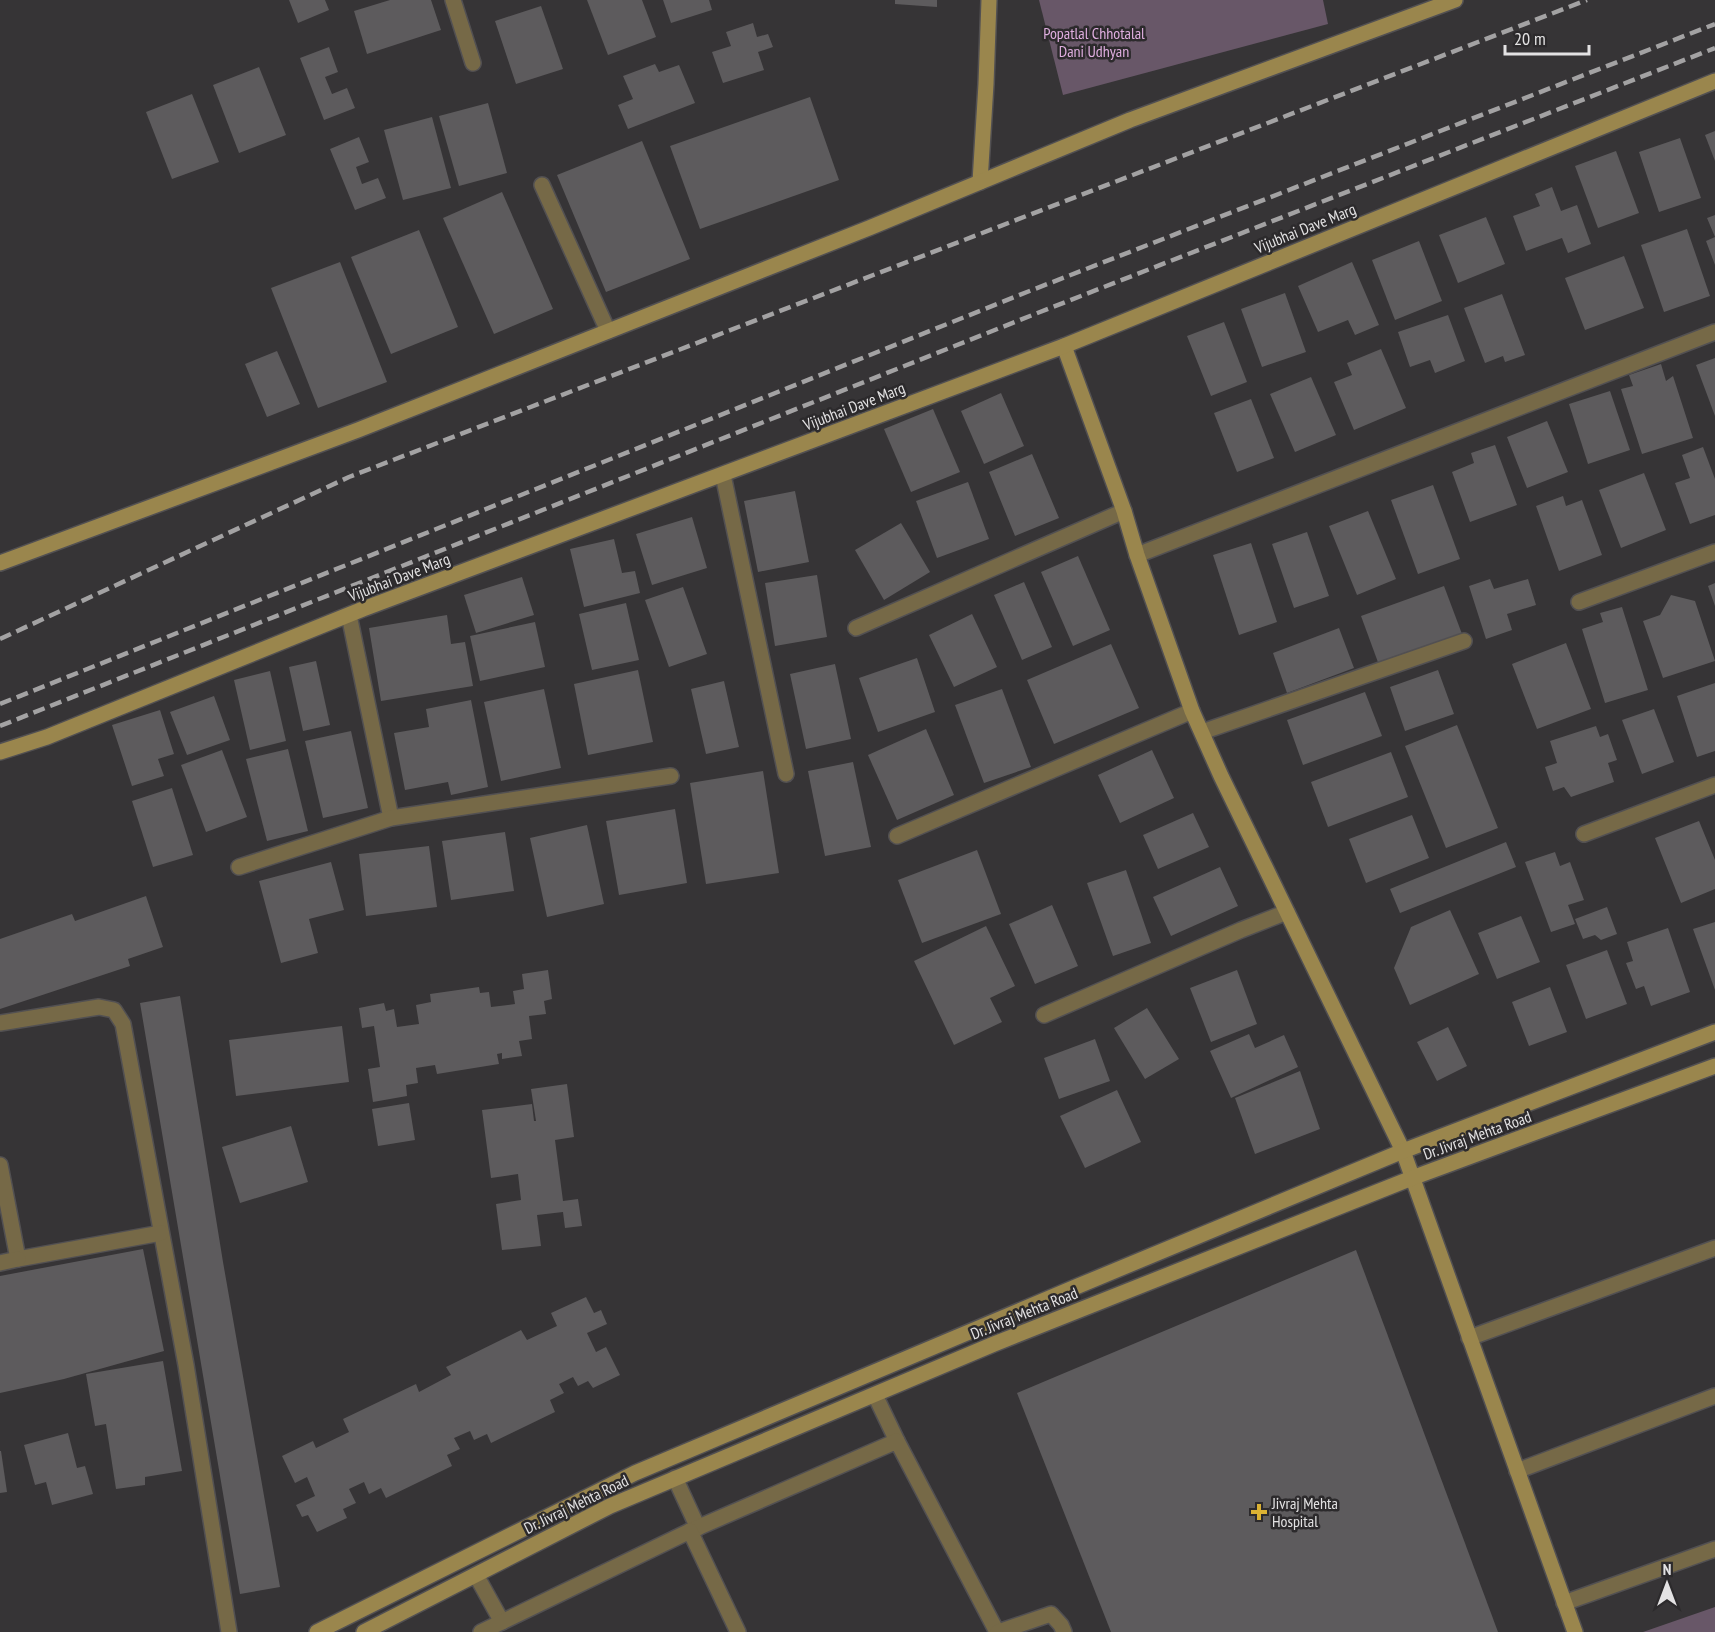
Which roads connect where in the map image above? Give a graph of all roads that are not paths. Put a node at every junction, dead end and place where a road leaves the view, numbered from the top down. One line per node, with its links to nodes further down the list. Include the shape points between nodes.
1 (453, 0): 4 (street)
2 (989, 0): 6 (street)
3 (1455, 0): 6 (street, via 1130,120)
4 (473, 63)
5 (1715, 81): 10 (street, Vijubhai Dave Marg)
6 (980, 182): 8 (street)
7 (542, 185): 8 (street)
8 (608, 331): 15 (street, via 358,430)
9 (1715, 332): 14 (street)
10 (1064, 346): 11 (street, Vijubhai Dave Marg); 12 (street)
11 (723, 475): 17 (street, Vijubhai Dave Marg); 23 (street)
12 (1124, 511): 14 (street); 18 (street)
13 (1715, 552): 16 (street)
14 (1137, 555): 20 (street)
15 (0, 563)
16 (1579, 602)
17 (349, 615): 22 (street, Vijubhai Dave Marg); 26 (street)
18 (856, 628)
19 (1464, 641): 21 (street)
20 (1192, 711): 21 (street); 28 (street)
21 (1202, 732): 30 (street)
22 (0, 752)
23 (786, 774)
24 (670, 776): 26 (street)
25 (1715, 785): 27 (street)
26 (391, 818): 29 (street)
27 (1584, 834)
28 (897, 836)
29 (239, 867)
30 (1287, 912): 31 (street); 35 (street)
31 (1044, 1015)
32 (0, 1023): 38 (street, via 99,1007 114,1010 123,1024)
33 (1715, 1032): 35 (street)
34 (1715, 1066): 37 (street, Dr. Jivraj Mehta Road)
35 (1403, 1151): 37 (street); 54 (street, via 635,1473)
36 (0, 1165): 40 (street)
37 (1412, 1178): 42 (street); 43 (street, Dr. Jivraj Mehta Road)
38 (161, 1233): 40 (street); 53 (street)
39 (1715, 1248): 42 (street)
40 (18, 1259): 41 (street)
41 (0, 1263)
42 (1469, 1338): 46 (street)
43 (875, 1395): 45 (street); 47 (street, Dr. Jivraj Mehta Road)
44 (1715, 1396): 46 (street)
45 (897, 1441): 48 (street); 58 (street)
46 (1517, 1471): 51 (street)
47 (675, 1478): 48 (street); 50 (street, Dr. Jivraj Mehta Road, via 610,1506)
48 (694, 1530): 52 (street); 57 (street)
49 (1715, 1549): 51 (street)
50 (476, 1575): 52 (street); 55 (street, Dr. Jivraj Mehta Road)
51 (1564, 1603): 60 (street)
52 (502, 1622): 56 (street)
53 (229, 1632)
54 (317, 1632)
55 (364, 1632)
56 (481, 1632)
57 (738, 1632)
58 (998, 1632): 59 (street, via 1051,1614)
59 (1064, 1632)
60 (1575, 1632)

